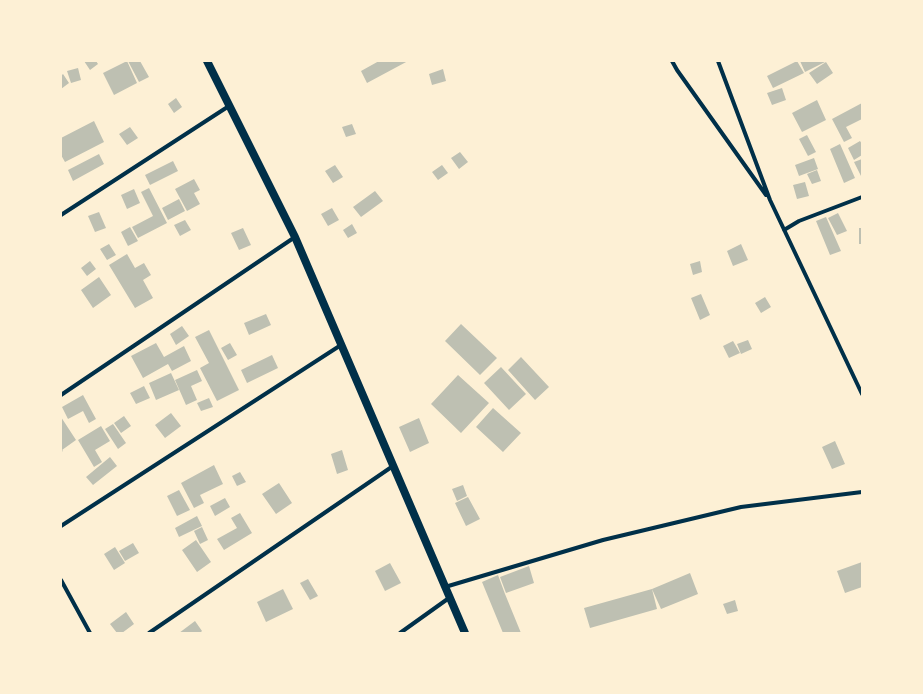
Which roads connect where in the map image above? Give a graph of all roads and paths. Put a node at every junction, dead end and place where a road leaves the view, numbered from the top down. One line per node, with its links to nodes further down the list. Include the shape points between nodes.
1 (206, 61): 4 (main road)
2 (672, 61): 6 (street)
3 (718, 61): 6 (street)
4 (229, 106): 7 (street); 9 (main road)
5 (862, 197): 8 (street)
6 (770, 200): 8 (street)
7 (61, 215)
8 (784, 230): 11 (street)
9 (295, 237): 10 (main road); 12 (street)
10 (341, 345): 13 (main road); 15 (street)
11 (862, 394)
12 (61, 395)
13 (393, 466): 17 (main road); 20 (street)
14 (862, 492): 17 (street, via 740,508 603,540)
15 (61, 526)
16 (61, 580): 19 (street)
17 (445, 587): 18 (main road)
18 (449, 598): 21 (street); 22 (main road)
19 (90, 633)
20 (149, 633)
21 (400, 633)
22 (465, 633)

